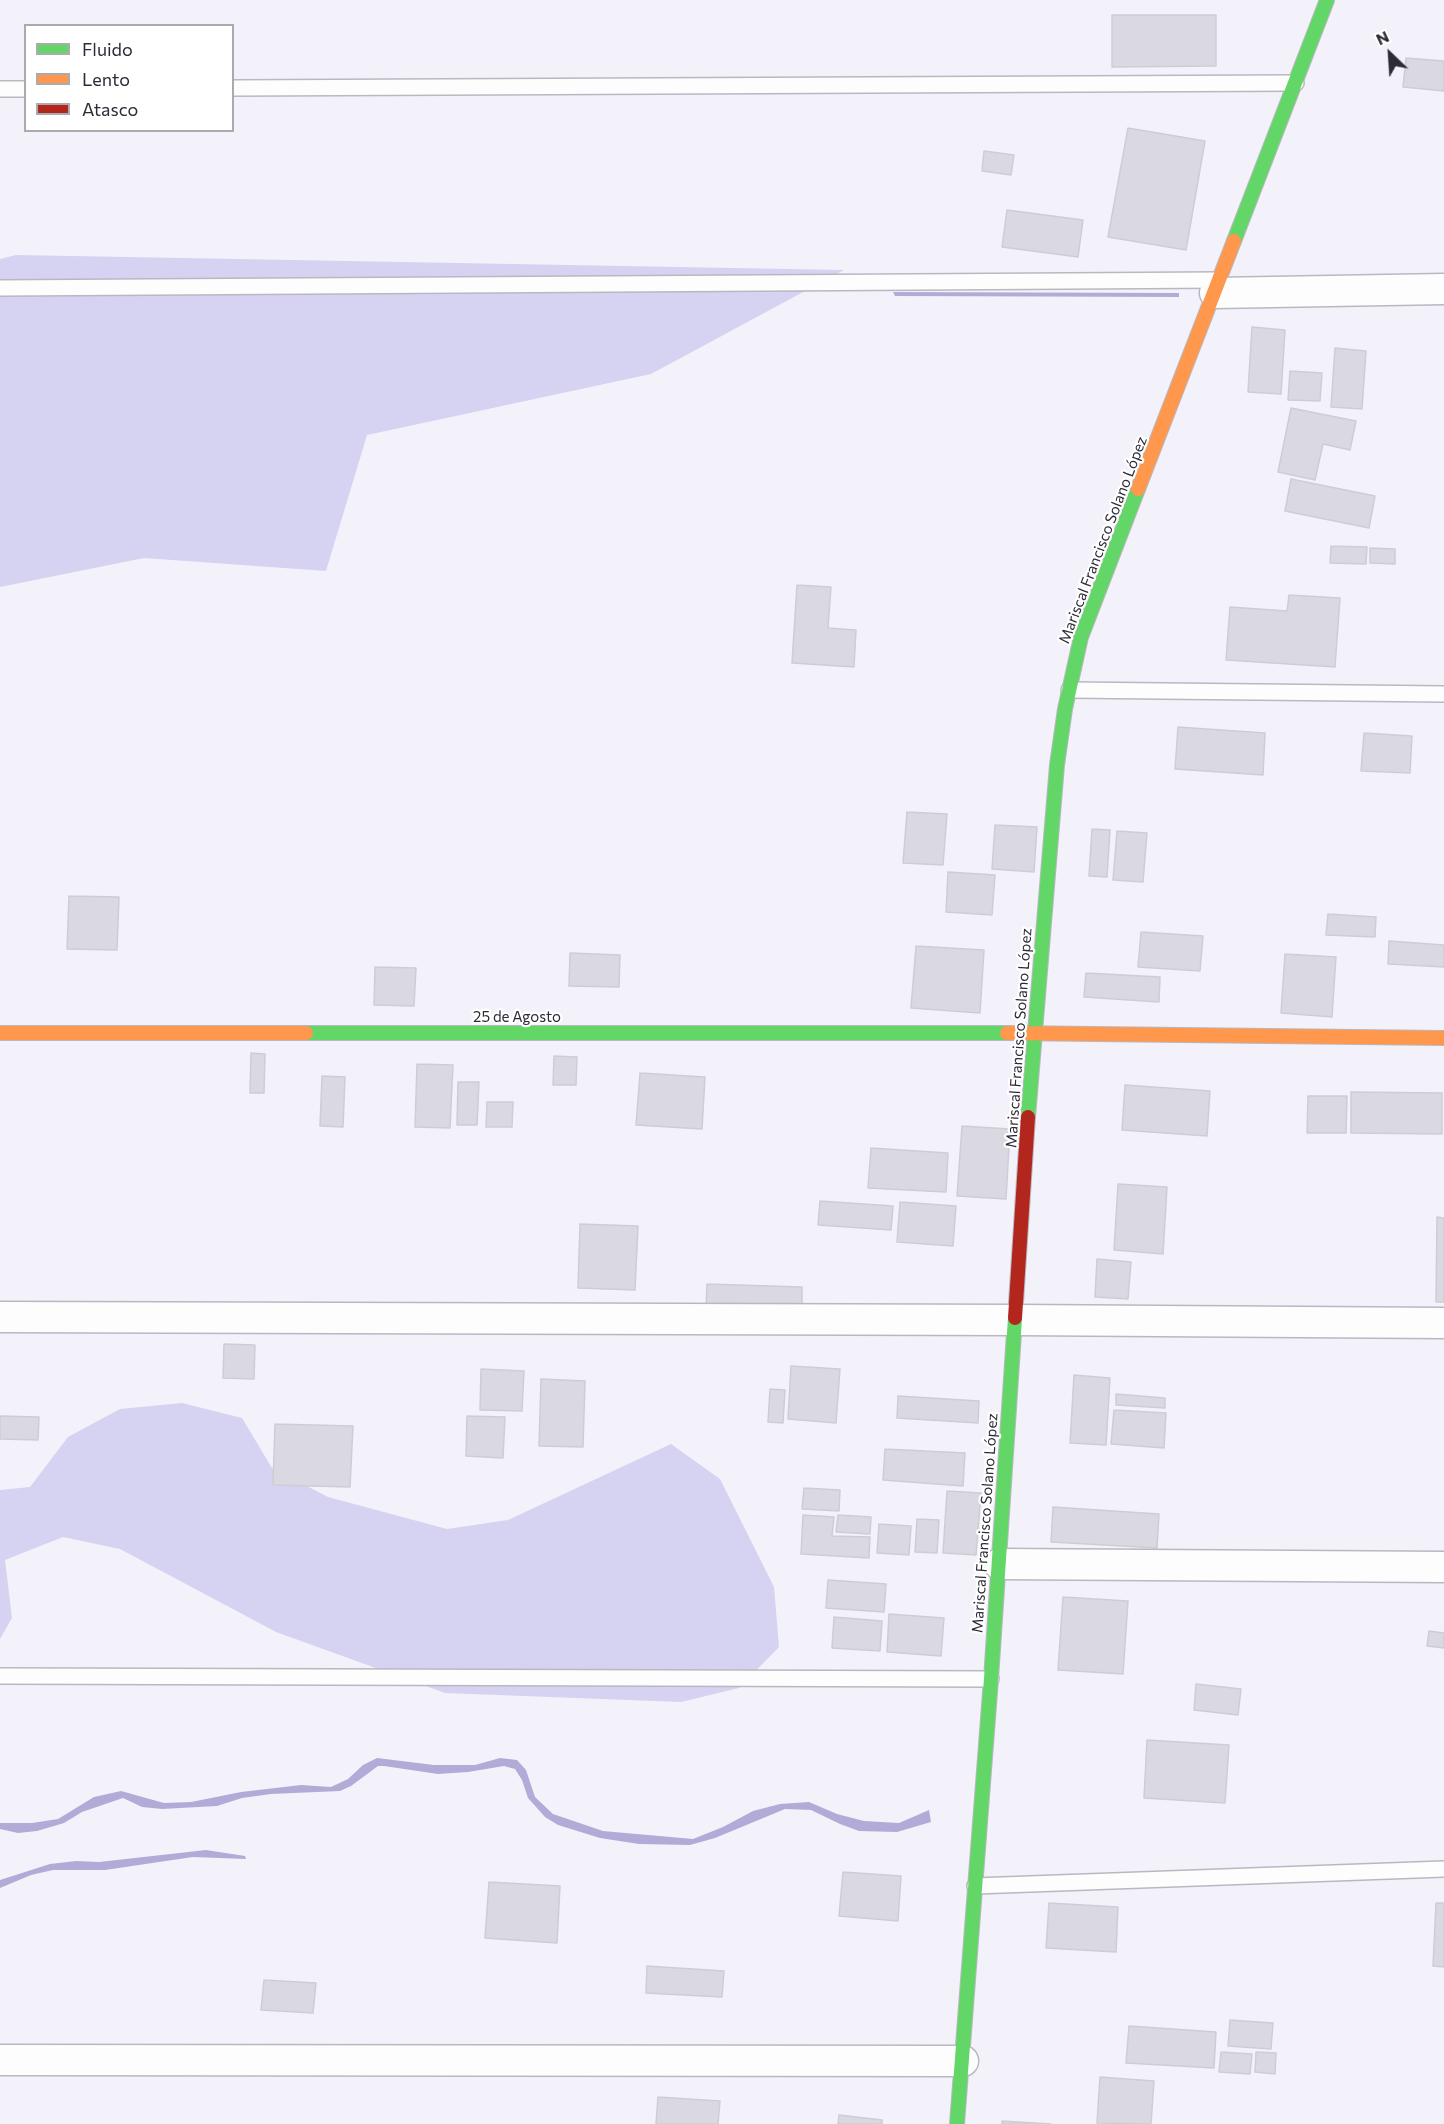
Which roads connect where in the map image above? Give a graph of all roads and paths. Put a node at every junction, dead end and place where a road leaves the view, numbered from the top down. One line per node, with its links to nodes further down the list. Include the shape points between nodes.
1 (1327, 0): 2 (main road, Mariscal Francisco Solano López)
2 (1296, 83): 3 (lane); 6 (main road, Mariscal Francisco Solano López)
3 (234, 88)
4 (0, 89): 5 (lane)
5 (24, 89)
6 (1217, 286): 7 (lane); 8 (street); 9 (main road, Mariscal Francisco Solano López, via 1081,637)
7 (0, 288)
8 (1444, 289)
9 (1069, 690): 10 (lane); 12 (main road, Mariscal Francisco Solano López, via 1057,765)
10 (1444, 694)
11 (0, 1033): 12 (main road, 25 de Agosto)
12 (1034, 1034): 13 (main road, 25 de Agosto); 15 (main road, Mariscal Francisco Solano López)
13 (1444, 1038)
14 (0, 1317): 15 (street)
15 (1016, 1320): 16 (street); 17 (main road, Mariscal Francisco Solano López)
16 (1444, 1323)
17 (999, 1564): 18 (street); 20 (main road, Mariscal Francisco Solano López)
18 (1444, 1568)
19 (0, 1676): 20 (lane)
20 (991, 1679): 22 (main road, Mariscal Francisco Solano López)
21 (1444, 1869): 22 (lane)
22 (975, 1886): 24 (main road, Mariscal Francisco Solano López)
23 (0, 2060): 24 (street)
24 (963, 2061): 25 (main road, Mariscal Francisco Solano López)
25 (957, 2124)

